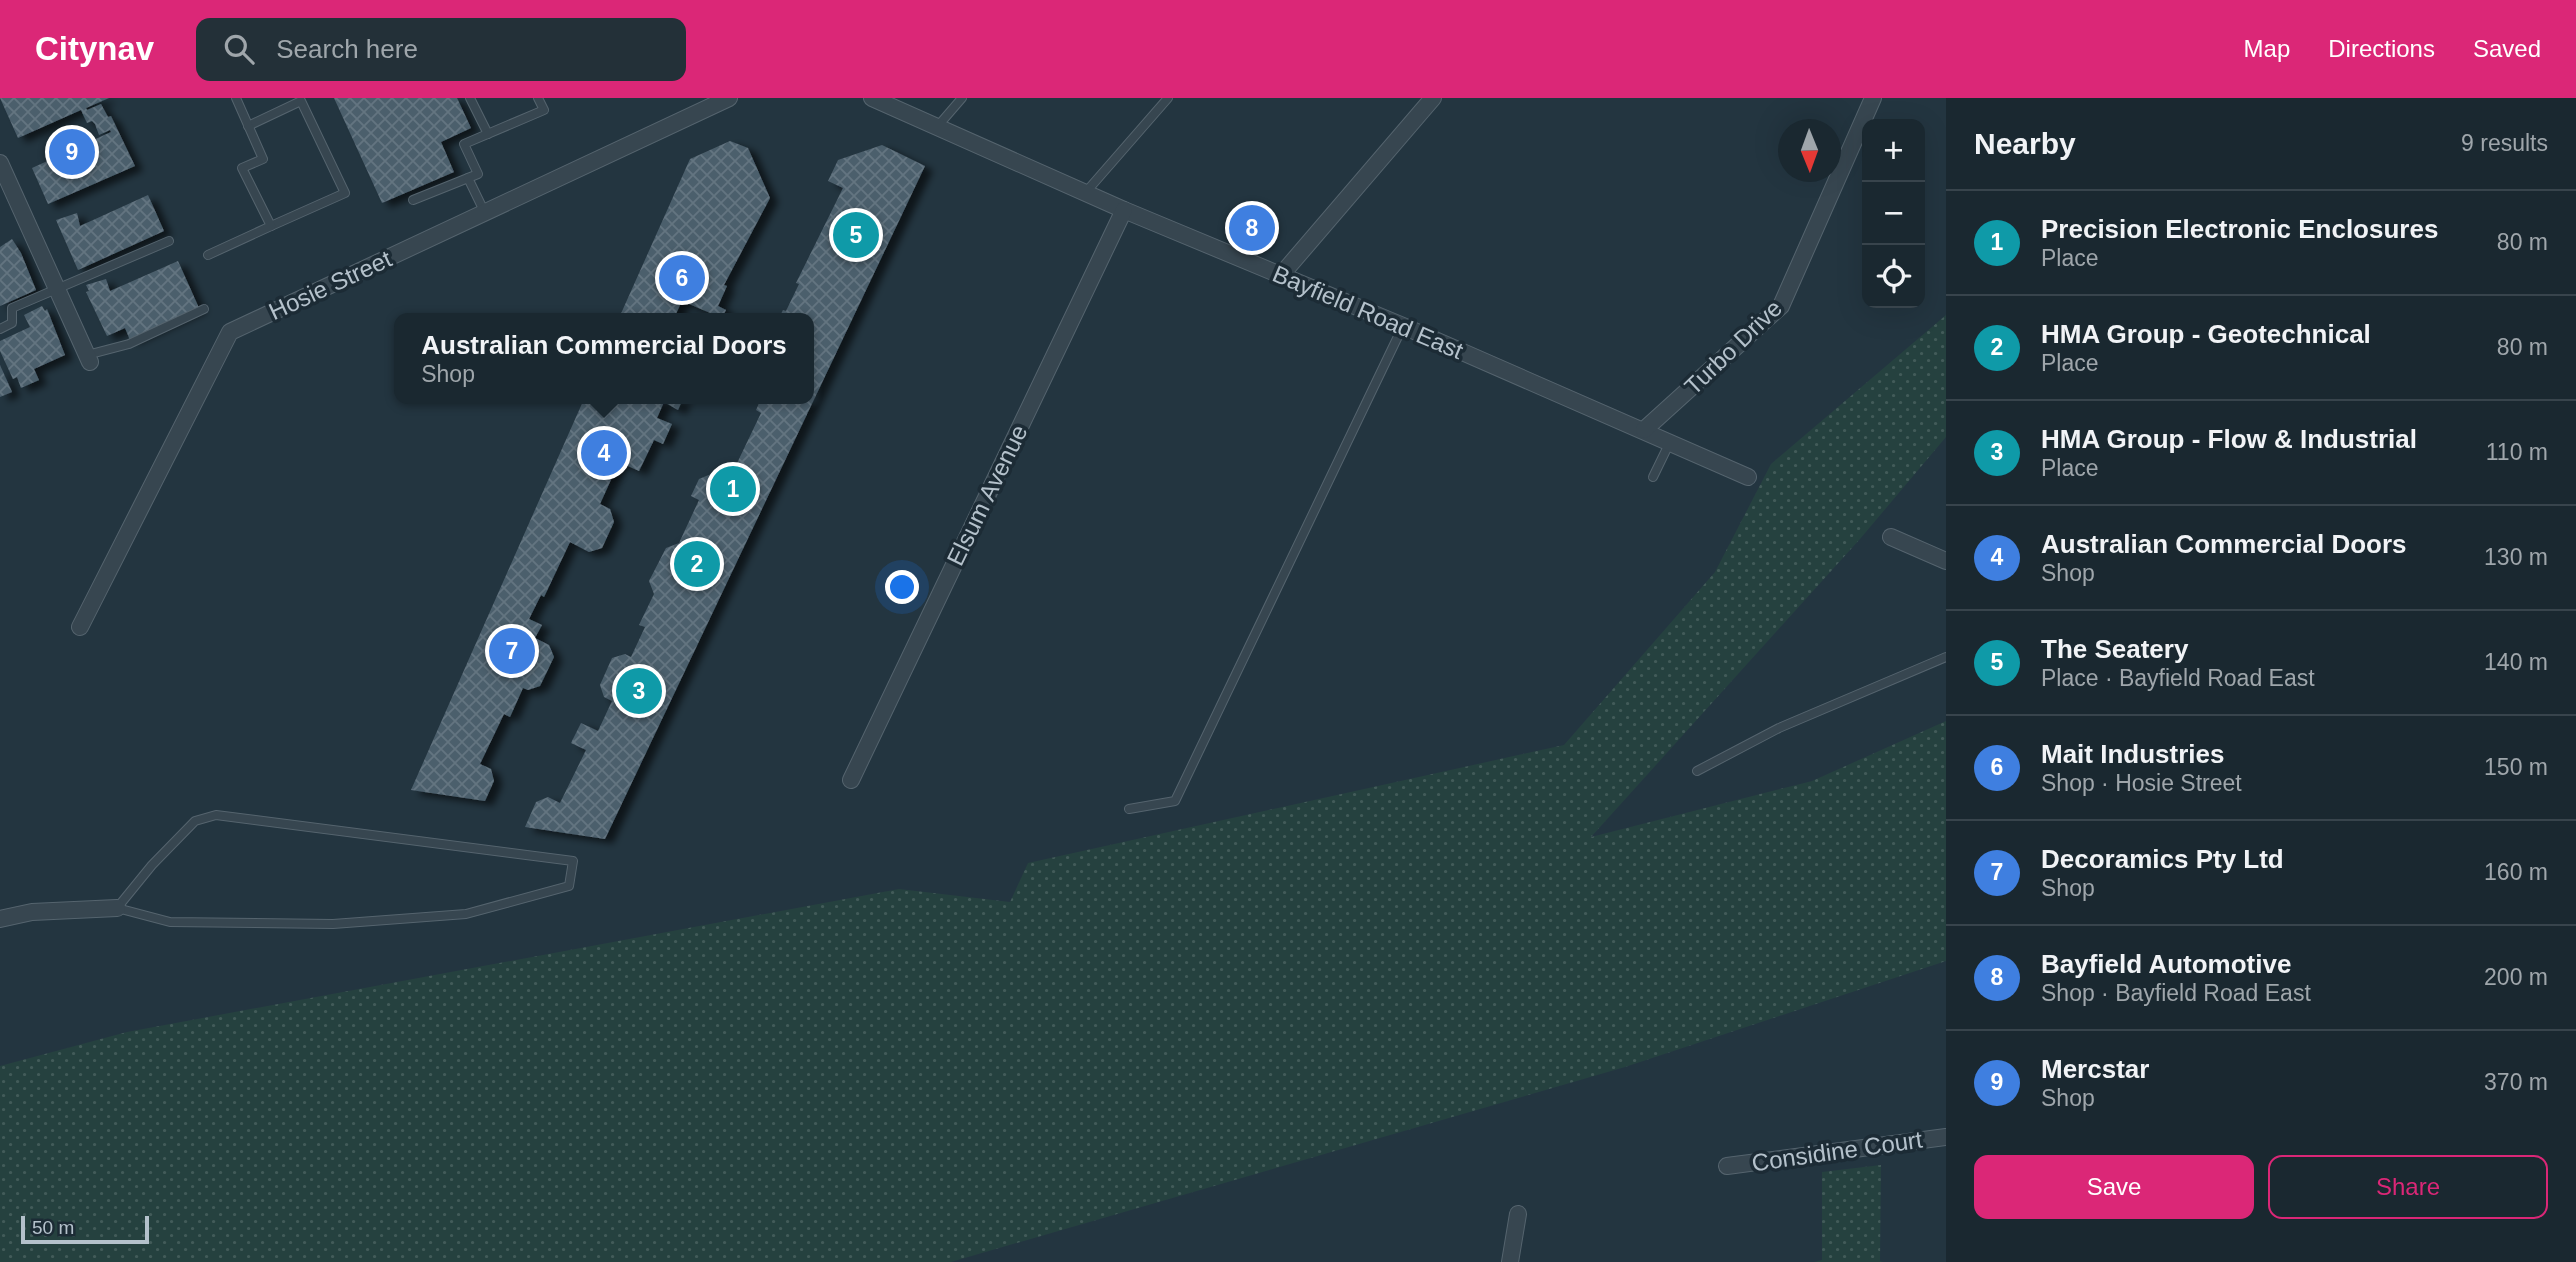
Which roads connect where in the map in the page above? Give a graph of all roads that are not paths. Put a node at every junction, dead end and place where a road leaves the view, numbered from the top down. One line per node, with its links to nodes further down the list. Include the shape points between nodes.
1 (236, 98): 10 (lane)
2 (470, 98): 12 (lane)
3 (538, 98): 12 (lane, via 544,110)
4 (729, 98): 18 (street, Hosie Street)
5 (872, 98): 11 (street, Bayfield Road East)
6 (962, 98): 11 (lane)
7 (1168, 98): 15 (lane)
8 (1433, 98): 22 (street)
9 (1874, 98): 28 (street, Turbo Drive, via 1781,306)
10 (248, 126): 19 (lane, via 263,159 243,168); 19 (lane, via 301,101 345,193)
11 (937, 127): 15 (street, Bayfield Road East)
12 (488, 134): 14 (lane, via 464,144 478,174)
13 (0, 163): 23 (street)
14 (468, 178): 16 (lane); 18 (lane)
15 (1086, 192): 17 (street, Bayfield Road East)
16 (413, 200)
17 (1124, 209): 22 (street, Bayfield Road East); 37 (street, Elsum Avenue)
18 (485, 212): 34 (street, Hosie Street, via 230,332)
19 (271, 226): 21 (lane)
20 (169, 241): 23 (lane)
21 (208, 255)
22 (1282, 274): 25 (street, Bayfield Road East)
23 (56, 287): 26 (lane, via 12,308 12,323); 27 (street)
24 (204, 309): 27 (lane)
25 (1404, 326): 28 (street, Bayfield Road East); 38 (lane, via 1175,801)
26 (0, 329)
27 (88, 358)
28 (1644, 430): 29 (street, Bayfield Road East)
29 (1670, 442): 30 (lane); 31 (street, Bayfield Road East)
30 (1653, 477)
31 (1748, 477)
32 (1891, 537): 33 (street)
33 (1946, 561)
34 (80, 627)
35 (1946, 657): 36 (lane, via 1780,728)
36 (1697, 771)
37 (851, 780)
38 (1129, 809)
39 (117, 908): 39 (lane, via 195,821 216,816 573,861 569,886 466,914 333,924 170,922); 40 (street, via 32,912)
40 (0, 919)
41 (1946, 1137): 42 (street, Considine Court)
42 (1727, 1167)
43 (1518, 1214): 44 (street)
44 (1510, 1262)

